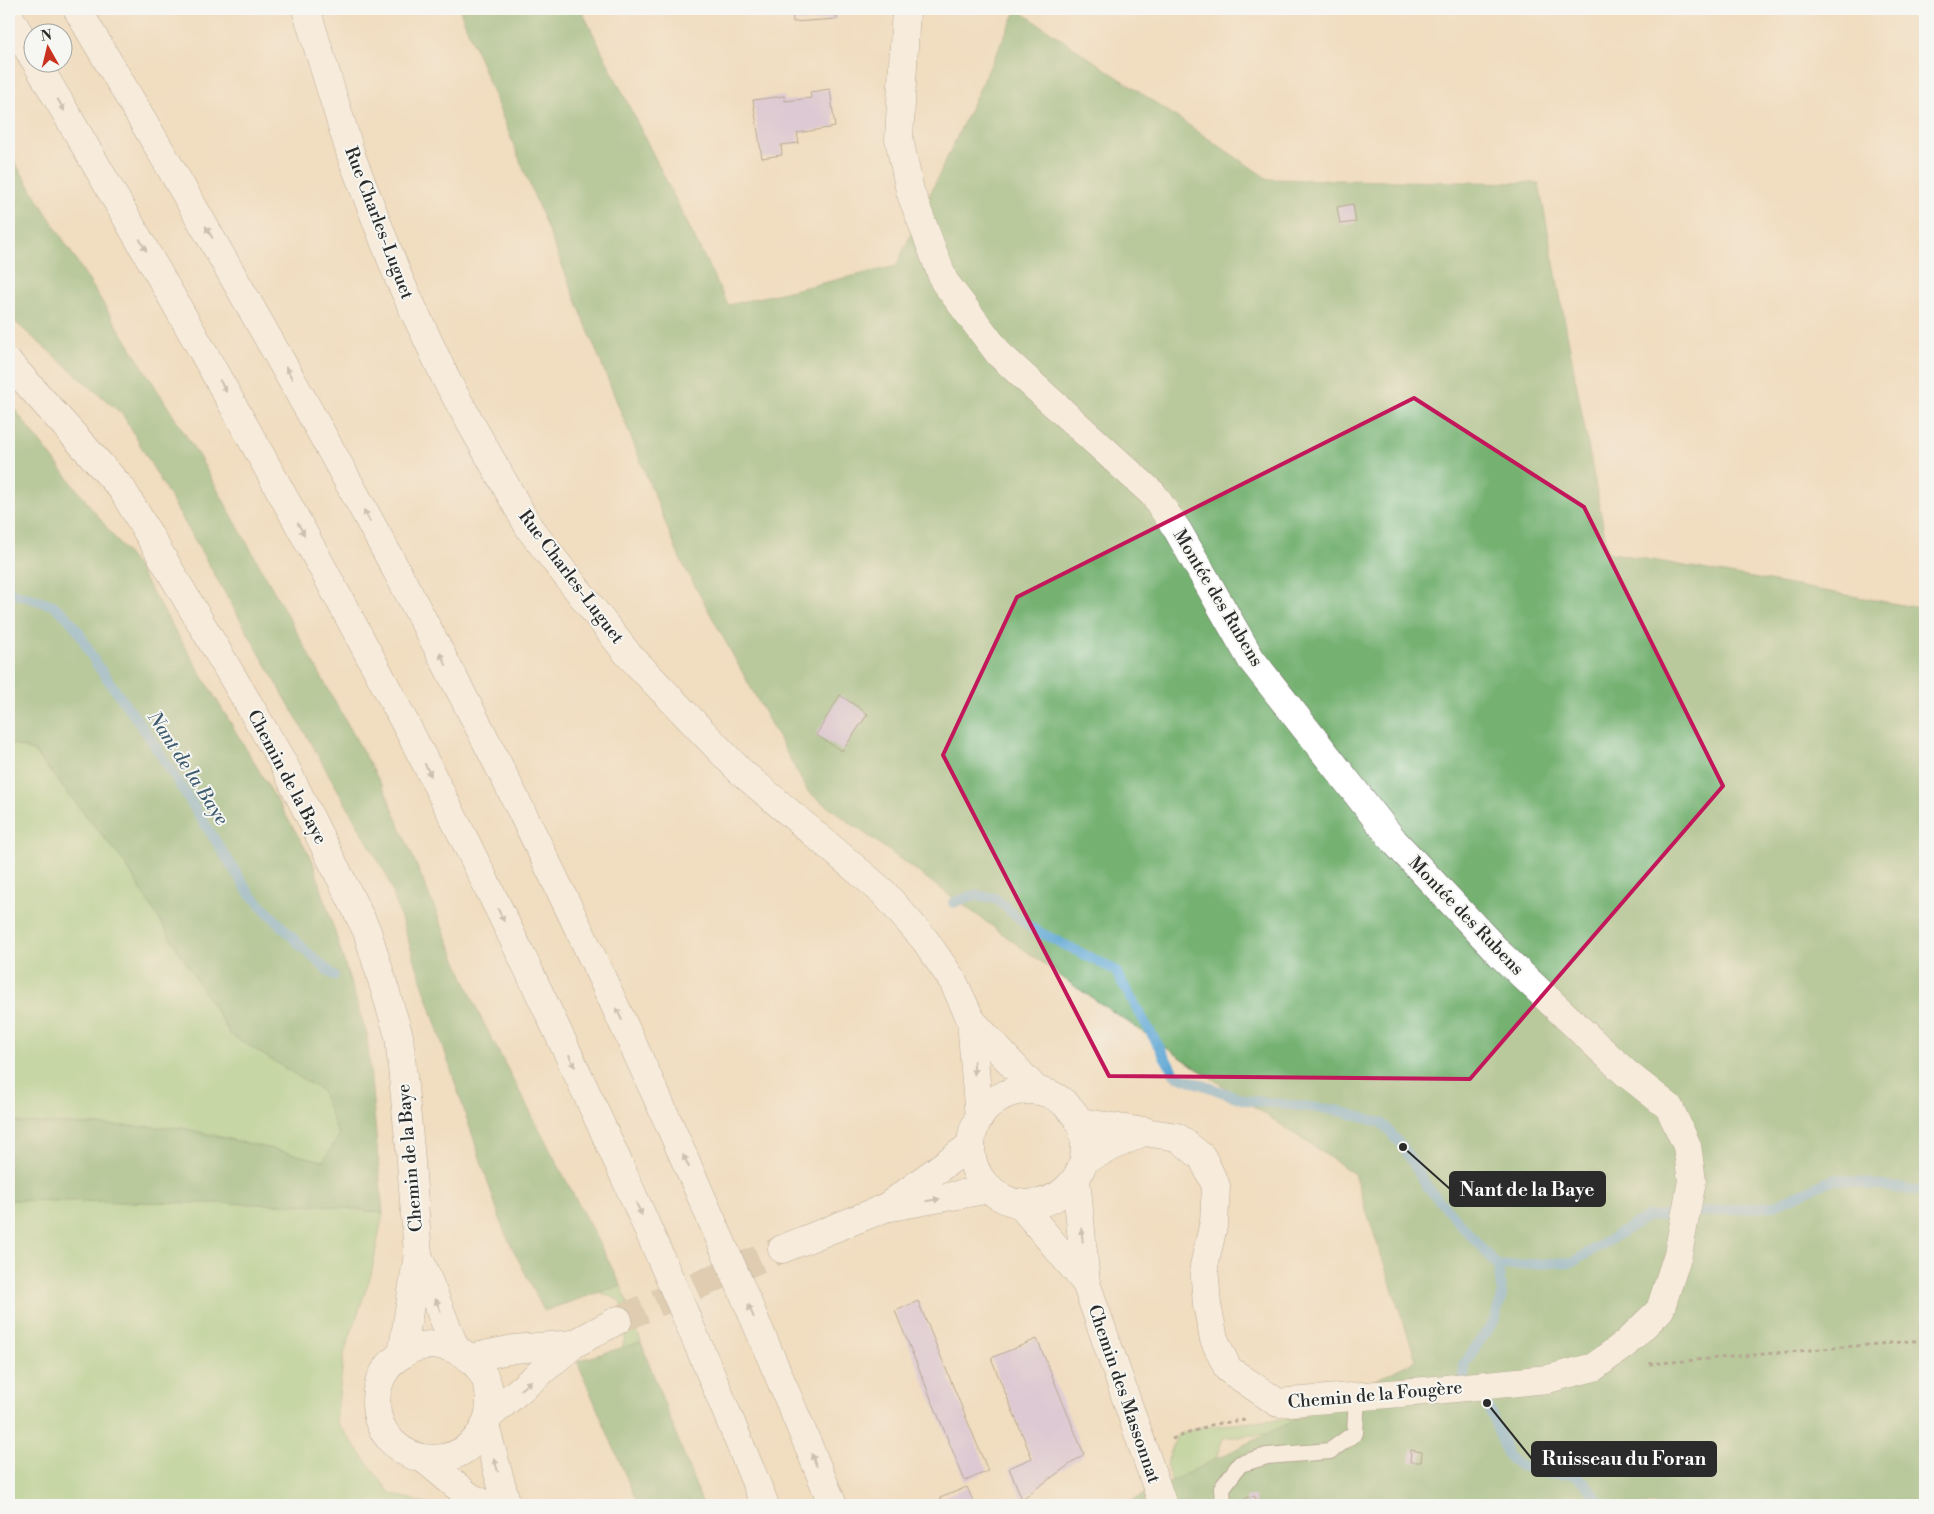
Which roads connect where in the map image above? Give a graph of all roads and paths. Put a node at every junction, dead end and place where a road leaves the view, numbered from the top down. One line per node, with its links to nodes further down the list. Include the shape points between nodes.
1 (77, 9): 36 (main road, one-way to 1, via 695,1180 627,1031 466,702 263,327)
2 (306, 9): 8 (main road, Rue Charles-Luguet, via 352,158 399,279 447,381 530,529 627,653 739,770 882,892 925,940 954,980)
3 (906, 9): 15 (main road, Montée des Rubens, via 899,139 910,191 944,281 1000,355 1153,494 1178,531 1251,659 1394,841 1501,955 1626,1073 1669,1107 1687,1146)
4 (9, 16): 5 (main road)
5 (22, 39)
6 (42, 72): 35 (main road, one-way to 35, via 222,384 411,735 560,1036 644,1220)
7 (9, 363): 20 (main road, Chemin de la Baye, via 122,489 282,761 367,931 399,1036)
8 (971, 1020): 9 (main road, Rue Charles-Luguet); 10 (main road, Rue Charles-Luguet, one-way to 10)
9 (1036, 1090): 10 (main road, via 1008,1093 991,1104); 11 (main road, via 1047,1092 1066,1104)
10 (979, 1118): 13 (main road)
11 (1080, 1122): 12 (main road, Chemin de la Fougère); 14 (main road, via 1084,1134)
12 (1145, 1131): 14 (main road); 29 (main road, Chemin de la Fougère, via 1177,1137 1202,1158 1216,1186 1214,1222 1204,1266 1214,1339 1228,1369)
13 (971, 1145): 16 (main road, via 976,1169); 18 (main road)
14 (1080, 1169): 17 (main road, via 1069,1187 1051,1199 1030,1204); 21 (main road, Chemin des Massonnat, one-way to 14)
15 (1692, 1181): 28 (main road, Chemin de la Fougère, via 1678,1254 1660,1310 1625,1344 1594,1367 1548,1379)
16 (990, 1189): 17 (main road); 18 (main road, one-way to 16)
17 (1019, 1202): 21 (main road, Chemin des Massonnat)
18 (885, 1208): 19 (main road)
19 (782, 1249)
20 (418, 1254): 25 (main road, Chemin de la Baye); 26 (main road, Chemin de la Baye, one-way to 20)
21 (1086, 1283): 37 (main road, Chemin des Massonnat)
22 (618, 1320): 24 (main road)
23 (1925, 1340): 27 (path)
24 (574, 1344): 26 (main road); 30 (main road, one-way to 24)
25 (402, 1354): 26 (main road, via 430,1346); 32 (main road, via 379,1383 378,1419 394,1444)
26 (462, 1354): 30 (main road, via 485,1378 490,1397)
27 (1643, 1364)
28 (1358, 1396): 29 (main road, Chemin de la Fougère); 38 (lane, via 1355,1433 1330,1451 1268,1456 1240,1464 1222,1488)
29 (1278, 1402): 31 (path, via 1270,1417 1214,1424)
30 (487, 1421): 32 (main road, via 476,1440 457,1454); 34 (main road, one-way to 30)
31 (1166, 1440)
32 (424, 1459): 33 (main road, via 470,1497)
33 (488, 1505)
34 (507, 1505)
35 (765, 1505)
36 (833, 1505)
37 (1163, 1505)
38 (1223, 1505)

